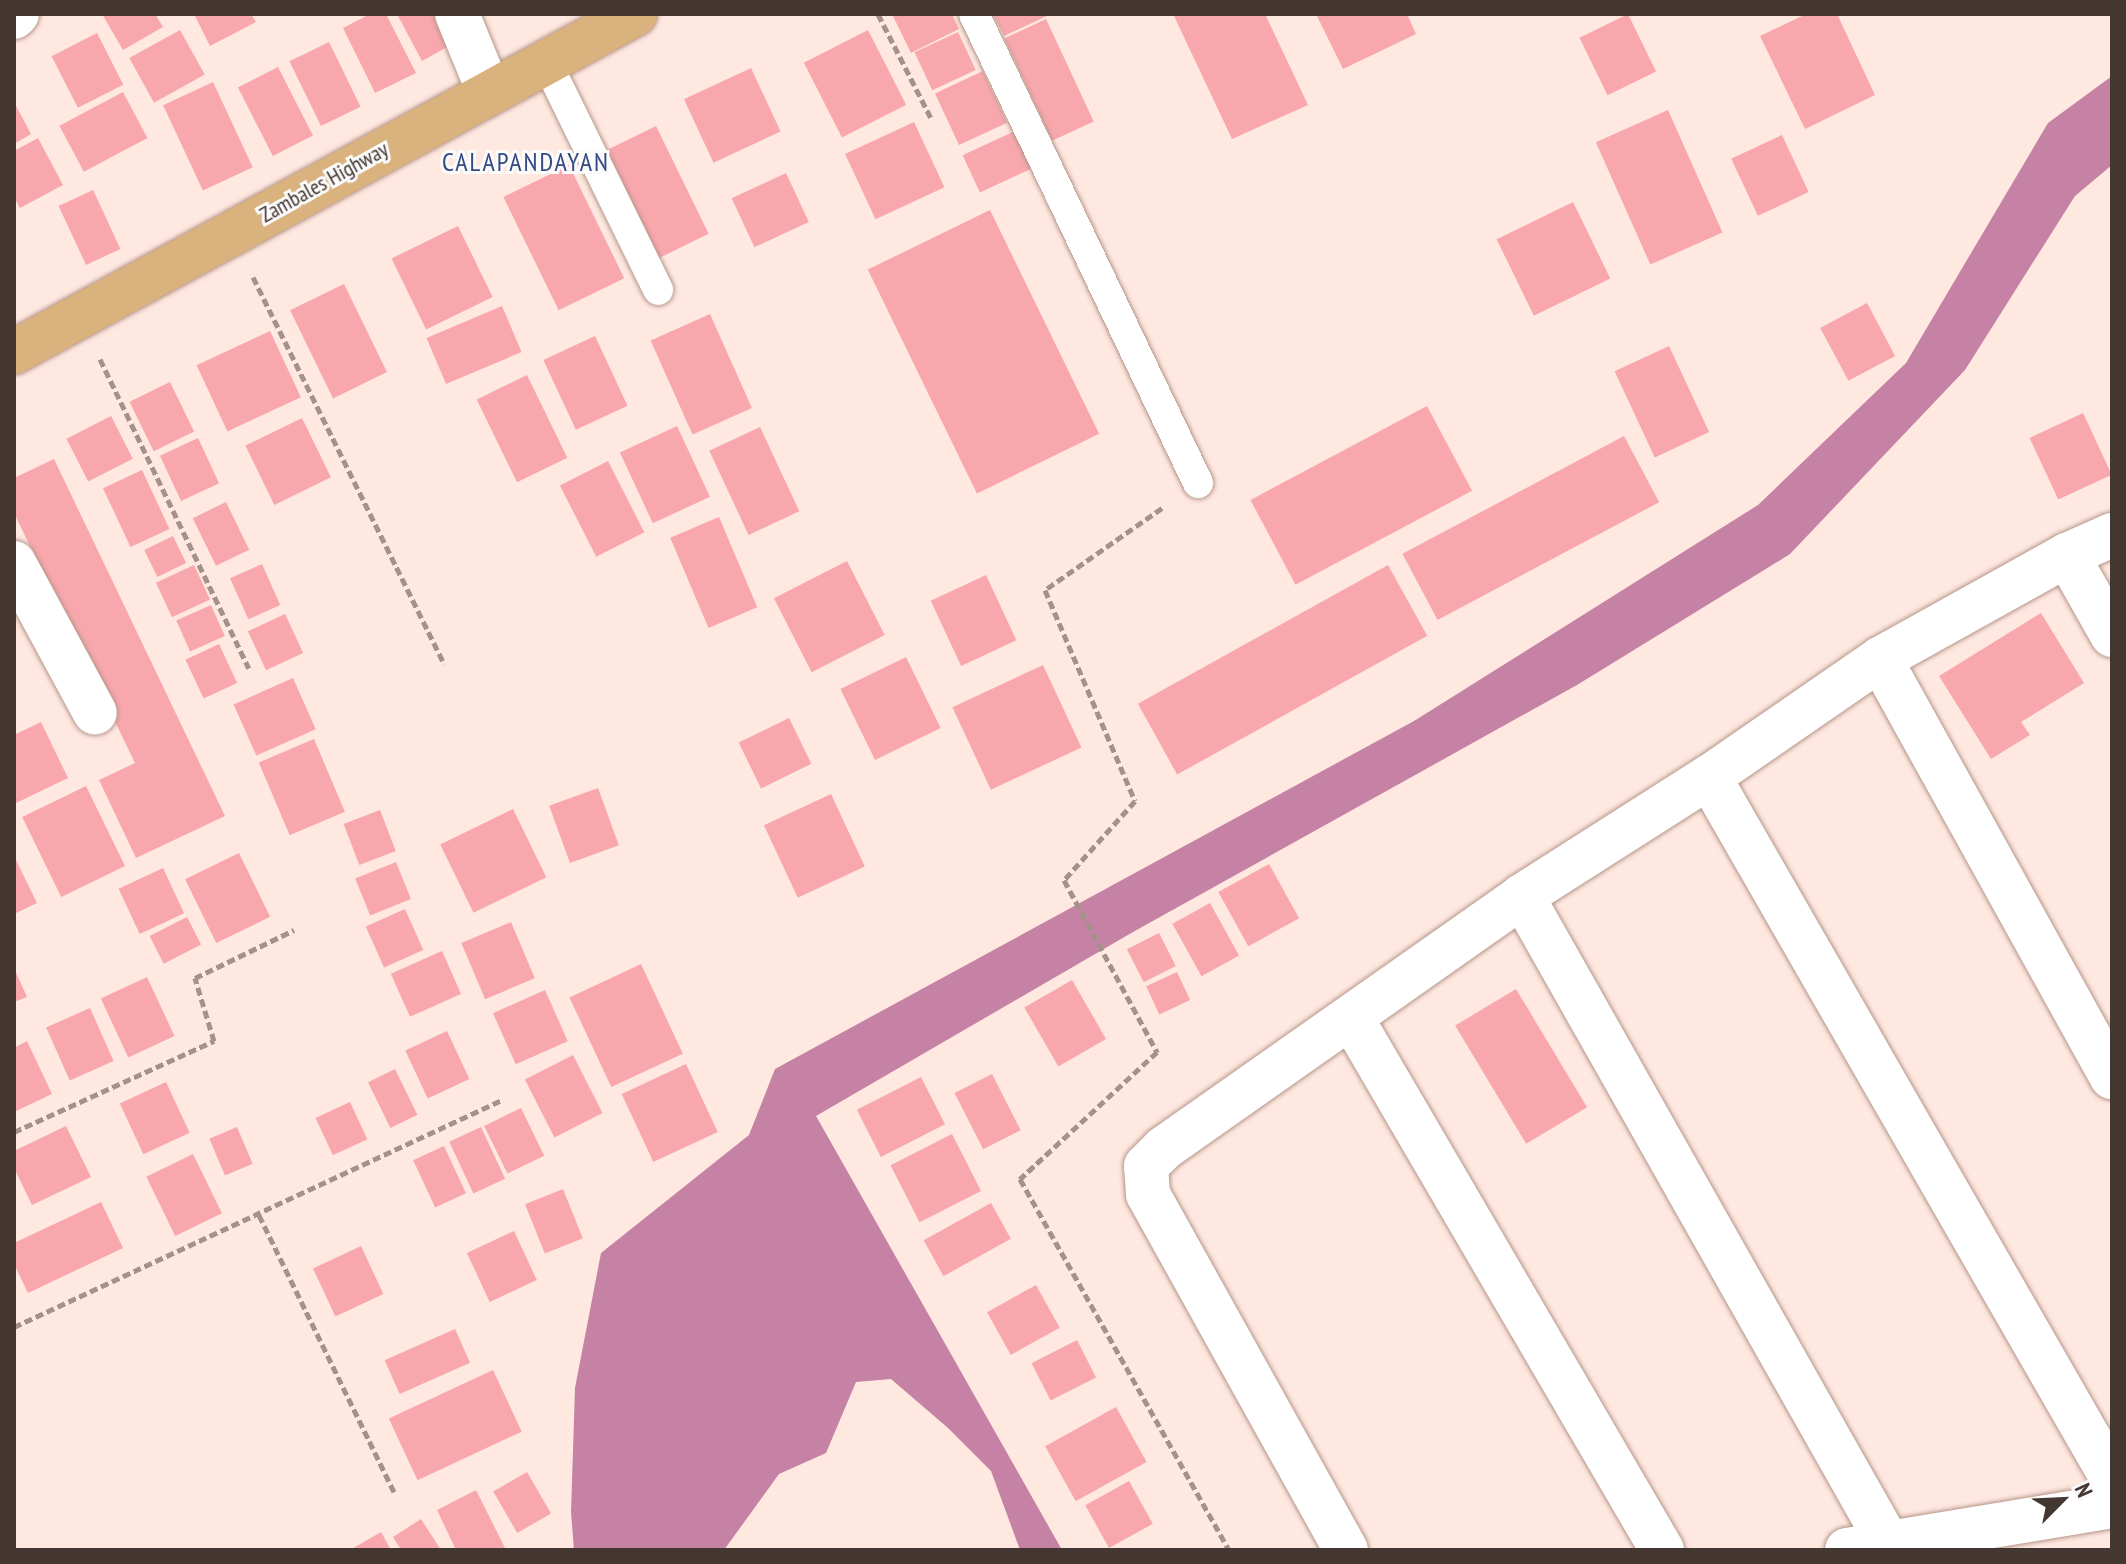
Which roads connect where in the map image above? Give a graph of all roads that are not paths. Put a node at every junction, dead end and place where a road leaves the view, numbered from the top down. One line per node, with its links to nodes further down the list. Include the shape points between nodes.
1 (457, 14): 5 (street)
2 (635, 14): 4 (main road, Zambales Highway)
3 (974, 14): 8 (lane)
4 (546, 61): 5 (main road, Zambales Highway); 6 (lane)
5 (489, 92): 7 (main road, Zambales Highway)
6 (658, 290)
7 (14, 352)
8 (1198, 483)
9 (2112, 535): 10 (street)
10 (2067, 555): 12 (street); 13 (street)
11 (14, 563): 14 (street)
12 (2112, 635)
13 (1880, 659): 15 (street); 18 (street)
14 (95, 713)
15 (1709, 777): 16 (street); 19 (street)
16 (1522, 896): 17 (street); 21 (street)
17 (1352, 1019): 22 (street, via 1164,1148 1146,1166 1148,1194); 23 (street)
18 (2112, 1077)
19 (2112, 1478)
20 (2112, 1506): 21 (street)
21 (1868, 1547)
22 (1346, 1550)
23 (1662, 1550)

